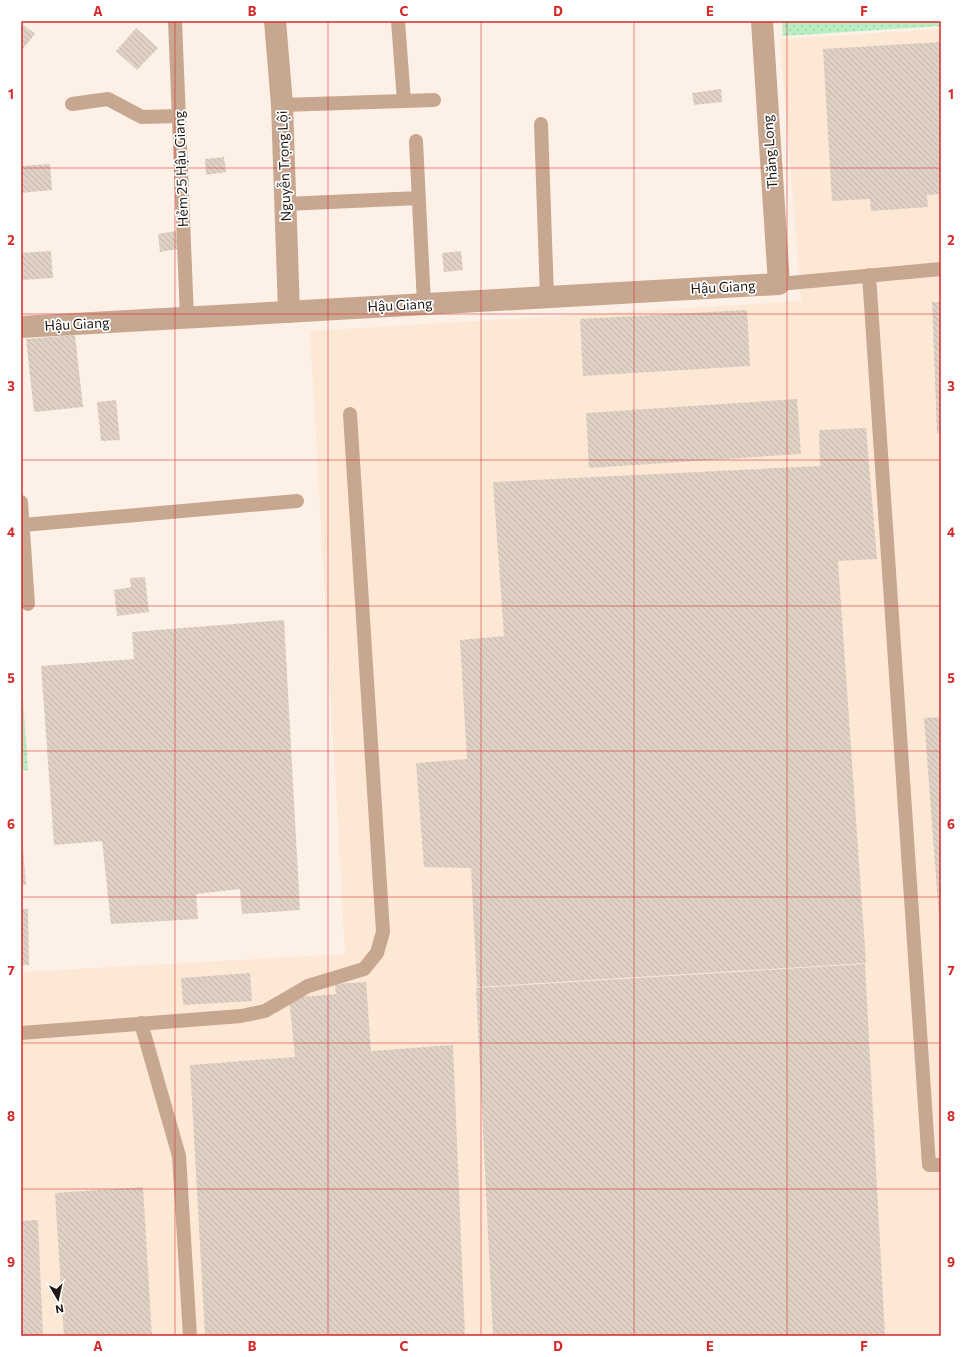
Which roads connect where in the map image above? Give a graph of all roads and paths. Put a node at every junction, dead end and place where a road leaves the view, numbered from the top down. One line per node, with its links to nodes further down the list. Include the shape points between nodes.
1 (175, 21): 9 (lane, Hẻm 25 Hậu Giang)
2 (280, 21): 8 (street, Nguyễn Trọng Lội)
3 (398, 21): 6 (lane)
4 (762, 21): 16 (street, Thăng Long)
5 (434, 100): 6 (lane)
6 (404, 101): 8 (lane)
7 (72, 104): 9 (lane, via 108,99 142,117)
8 (282, 105): 13 (street, Nguyễn Trọng Lội)
9 (179, 116): 20 (lane, Hẻm 25 Hậu Giang)
10 (541, 124): 17 (lane)
11 (416, 141): 12 (lane)
12 (419, 198): 13 (lane); 18 (lane)
13 (285, 204): 19 (street, Nguyễn Trọng Lội)
14 (941, 269): 15 (lane)
15 (869, 275): 16 (lane); 29 (lane, via 929,1166)
16 (779, 284): 17 (street, Hậu Giang)
17 (547, 297): 18 (street, Hậu Giang)
18 (424, 304): 19 (street, Hậu Giang)
19 (289, 312): 20 (street, Hậu Giang)
20 (187, 318): 21 (street, Hậu Giang)
21 (21, 327)
22 (350, 414): 27 (lane, via 383,932 377,953 364,969 308,986 266,1011 241,1016)
23 (296, 501): 25 (lane)
24 (21, 502): 25 (lane)
25 (23, 525): 26 (lane)
26 (28, 604)
27 (141, 1023): 28 (lane); 30 (lane, via 179,1156)
28 (21, 1033)
29 (941, 1165)
30 (190, 1336)

